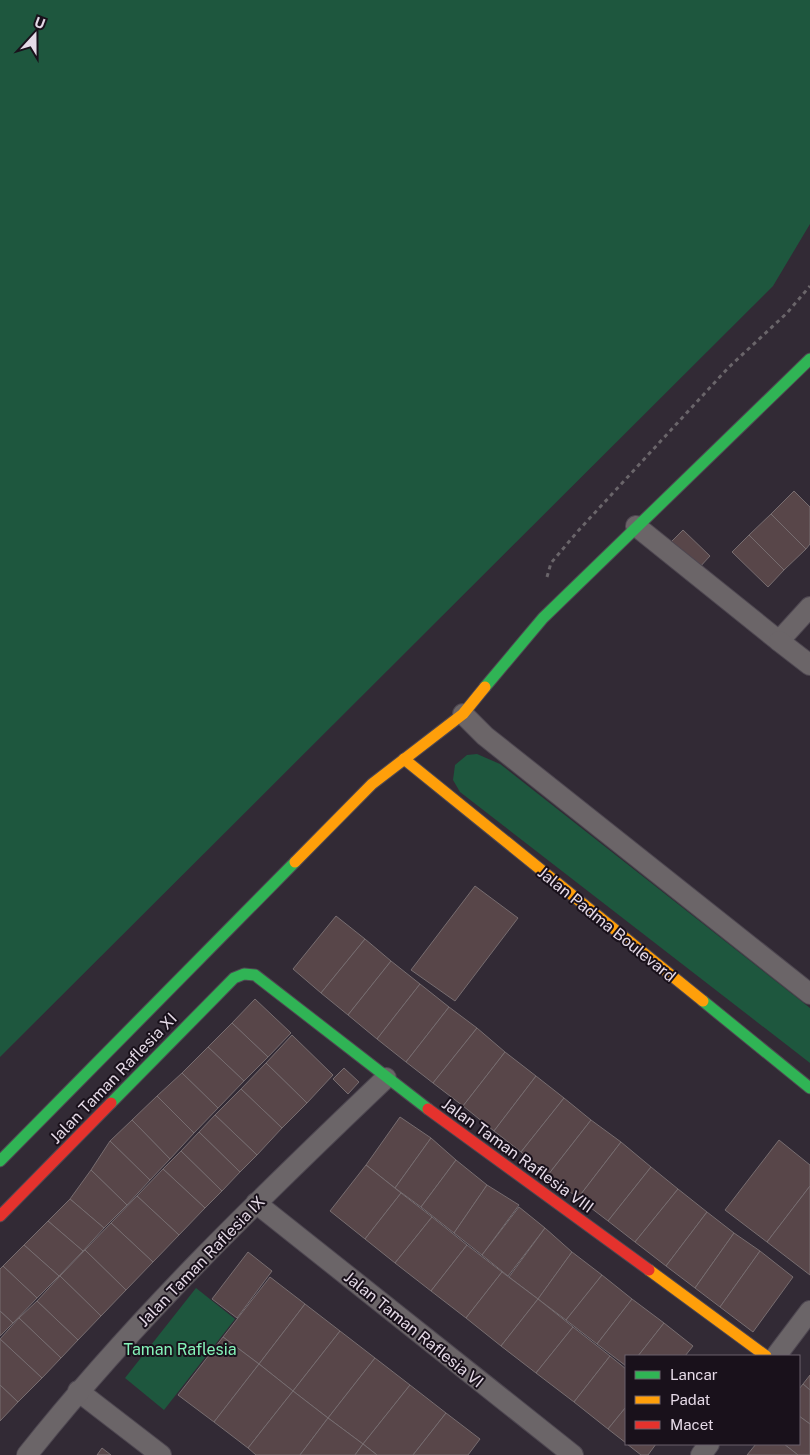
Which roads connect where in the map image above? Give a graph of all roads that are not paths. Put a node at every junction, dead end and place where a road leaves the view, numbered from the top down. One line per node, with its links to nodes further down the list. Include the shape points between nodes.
1 (810, 359): 2 (street)
2 (636, 526): 4 (street); 6 (street, via 527,634)
3 (810, 608): 4 (street)
4 (779, 641): 5 (street)
5 (810, 665)
6 (463, 714): 7 (street); 9 (street, via 493,742)
7 (404, 760): 11 (street, Jalan Padma Boulevard); 12 (street, via 372,784)
8 (255, 975): 10 (street, Jalan Taman Raflesia VIII); 14 (street, Jalan Taman Raflesia XI, via 244,974 234,978)
9 (810, 994)
10 (386, 1078): 13 (street, Jalan Taman Raflesia IX); 16 (street, Jalan Taman Raflesia VIII)
11 (810, 1088)
12 (0, 1161)
13 (256, 1202): 18 (street, Jalan Taman Raflesia IX); 21 (street, Jalan Taman Raflesia VI)
14 (0, 1216)
15 (810, 1311): 17 (street)
16 (765, 1355)
17 (777, 1355)
18 (78, 1391): 19 (street, Jalan Taman Raflesia IX); 20 (street)
19 (27, 1455)
20 (161, 1455)
21 (573, 1455)

